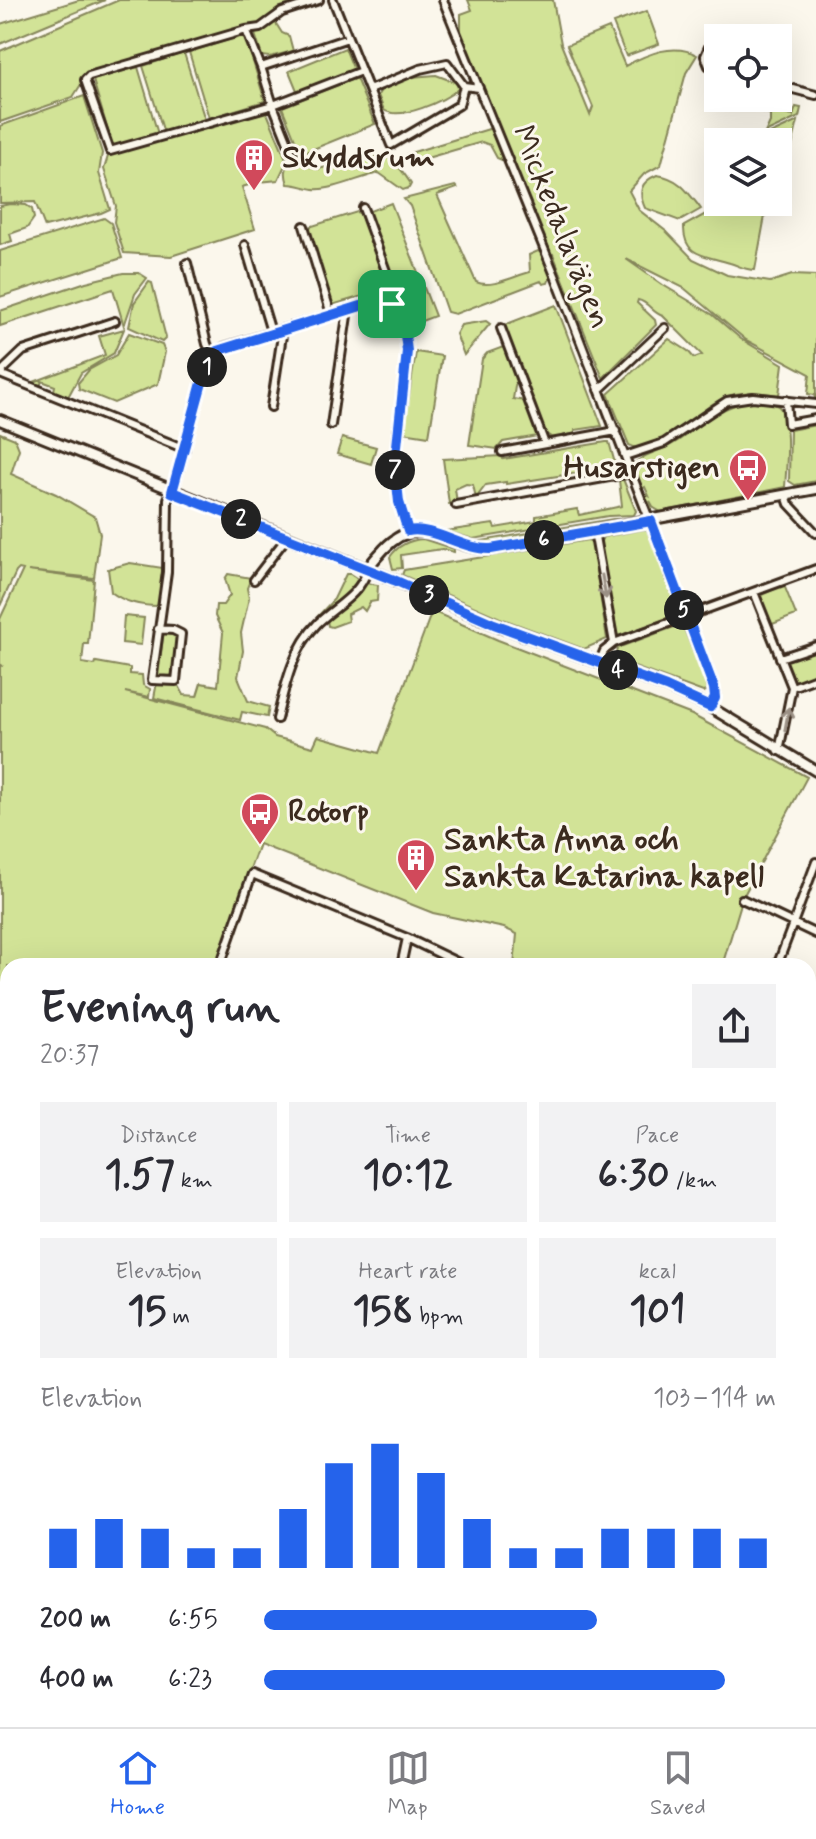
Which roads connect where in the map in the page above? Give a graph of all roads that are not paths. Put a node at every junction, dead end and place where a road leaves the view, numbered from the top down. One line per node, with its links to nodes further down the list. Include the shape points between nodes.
1 (319, 0): 4 (street)
2 (333, 0): 5 (street)
3 (443, 0): 9 (street, Mickedalavägen)
4 (246, 30): 6 (street); 13 (street, via 89,76 85,80 110,151)
5 (348, 38): 6 (street); 7 (street)
6 (261, 67): 13 (street)
7 (361, 71): 11 (street); 13 (street)
8 (464, 86): 9 (street); 11 (street, via 447,63); 11 (street, via 459,105 391,145)
9 (479, 88): 29 (street, Mickedalavägen)
10 (792, 89): 12 (street)
11 (369, 90)
12 (816, 95)
13 (273, 105): 14 (street)
14 (293, 155)
15 (363, 208): 19 (street, via 394,293)
16 (304, 226): 21 (street)
17 (245, 245): 26 (street)
18 (187, 263): 27 (street)
19 (392, 304): 20 (street, via 380,300); 47 (street, via 404,327 407,351 395,465)
20 (348, 309): 21 (street); 35 (street)
21 (331, 314): 25 (street)
22 (115, 321): 28 (street, via 23,351)
23 (501, 328): 37 (street)
24 (665, 328): 29 (street)
25 (283, 329): 26 (street); 32 (street)
26 (271, 332): 27 (street, via 224,347)
27 (213, 356): 38 (street)
28 (0, 374): 38 (street)
29 (599, 390): 36 (street, Mickedalavägen)
30 (786, 400): 31 (street); 33 (street, via 788,424); 40 (street, via 727,401 664,443)
31 (816, 404)
32 (271, 407)
33 (816, 419)
34 (0, 420): 43 (street)
35 (331, 425)
36 (616, 431): 37 (street); 40 (street, Mickedalavägen)
37 (545, 444): 39 (street)
38 (185, 449): 43 (street)
39 (502, 452)
40 (625, 456): 41 (street, Mickedalavägen)
41 (631, 473): 45 (street); 46 (street, Mickedalavägen)
42 (816, 489): 44 (street)
43 (172, 492): 50 (street); 56 (street)
44 (786, 495): 46 (street); 49 (street)
45 (456, 505)
46 (651, 521): 48 (street); 55 (street, Mickedalavägen)
47 (408, 531): 48 (street, via 481,549); 51 (street, via 389,543)
48 (594, 531): 57 (street, one-way to 57)
49 (816, 533)
50 (287, 537): 51 (street); 53 (street)
51 (368, 569): 60 (street); 64 (street, via 360,587 303,642)
52 (816, 569): 54 (street)
53 (254, 580)
54 (754, 592): 55 (street); 59 (street)
55 (687, 617): 57 (street); 63 (street, Mickedalavägen, via 714,688)
56 (158, 629): 56 (street, via 152,680 176,681 180,632)
57 (614, 643): 60 (street)
58 (816, 646): 59 (street)
59 (780, 658): 62 (street)
60 (599, 663): 63 (street)
61 (816, 678): 62 (street)
62 (792, 687): 65 (street, one-way to 62)
63 (710, 707): 65 (street)
64 (277, 719)
65 (779, 751): 66 (street)
66 (816, 771)
67 (816, 862): 69 (street)
68 (742, 899): 69 (street)
69 (791, 924): 70 (street); 75 (street)
70 (816, 934)
71 (407, 938): 72 (street, via 252,874); 73 (street); 74 (street)
72 (223, 958)
73 (403, 958)
74 (448, 958)
75 (780, 958)

